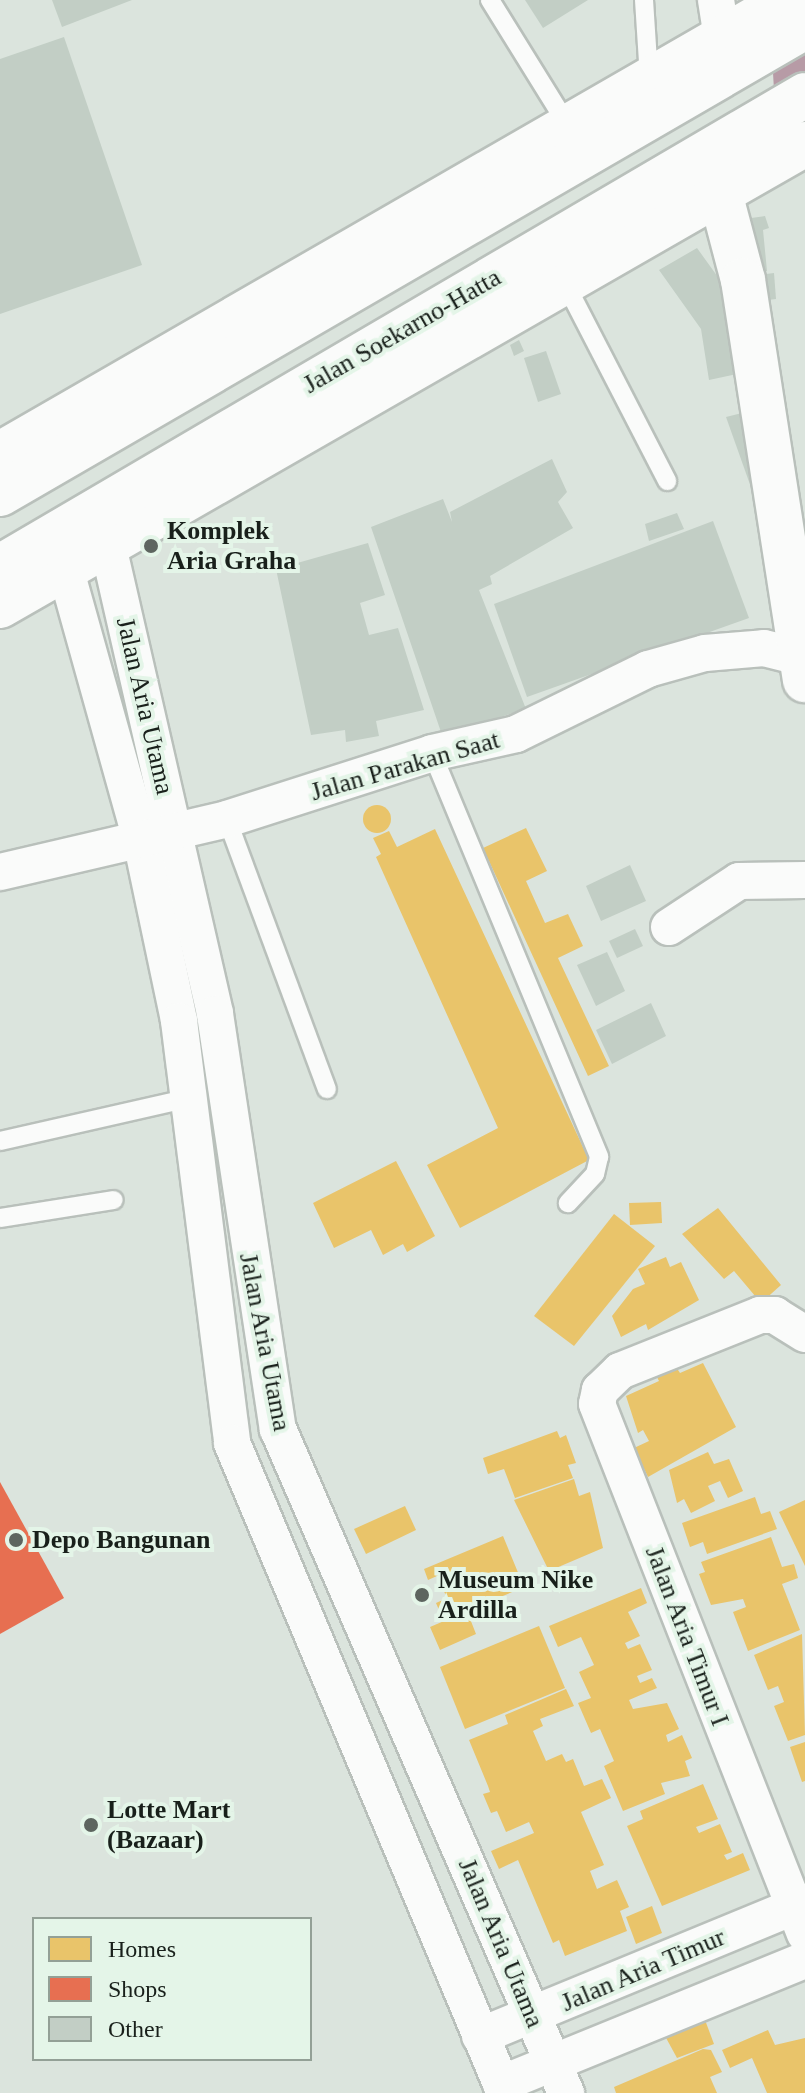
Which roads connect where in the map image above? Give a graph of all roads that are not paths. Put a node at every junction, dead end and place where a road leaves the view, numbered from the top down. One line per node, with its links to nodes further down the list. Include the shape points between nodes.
1 (490, 0): 8 (lane)
2 (644, 0): 6 (lane)
3 (788, 0): 5 (main road)
4 (805, 27): 5 (main road)
5 (733, 30): 6 (main road); 12 (main road)
6 (649, 80): 8 (main road)
7 (805, 95): 15 (main road, Jalan Soekarno-Hatta)
8 (568, 126): 12 (main road, via 69,415)
9 (805, 144): 10 (main road, Jalan Soekarno-Hatta)
10 (734, 185): 11 (main road, Jalan Soekarno-Hatta); 19 (main road, via 743,280)
11 (565, 283): 13 (lane); 15 (main road, Jalan Soekarno-Hatta)
12 (19, 463): 14 (main road); 15 (main road, via 31,511)
13 (667, 481)
14 (0, 494)
15 (91, 535): 16 (main road, Jalan Soekarno-Hatta); 17 (main road, Jalan Soekarno-Hatta); 22 (street, Jalan Aria Utama)
16 (0, 567)
17 (66, 571): 18 (main road, Jalan Soekarno-Hatta); 22 (street, Jalan Aria Utama)
18 (0, 606)
19 (802, 668): 20 (street, Jalan Parakan Saat, via 764,648 705,653 648,669 516,734)
20 (432, 753): 21 (street, Jalan Parakan Saat); 32 (lane, via 599,1157 595,1174)
21 (227, 819): 22 (street, Jalan Parakan Saat); 28 (lane)
22 (157, 835): 23 (street, Jalan Parakan Saat); 26 (street, Jalan Aria Utama); 27 (street, Jalan Aria Utama)
23 (0, 872)
24 (805, 880): 25 (street, via 739,881)
25 (669, 927)
26 (215, 1014): 27 (street); 35 (street, Jalan Aria Utama)
27 (179, 1021): 29 (street, Jalan Aria Utama)
28 (327, 1089)
29 (185, 1099): 30 (lane); 36 (street, Jalan Aria Utama)
30 (0, 1141)
31 (114, 1200): 33 (lane)
32 (568, 1203)
33 (0, 1218)
34 (805, 1334): 37 (street, Jalan Aria Timur I, via 775,1315 760,1315 620,1371 600,1390 597,1404)
35 (278, 1429): 36 (street); 39 (street, Jalan Aria Utama)
36 (232, 1443): 40 (street, Jalan Aria Utama)
37 (801, 1914): 39 (street, Jalan Aria Timur)
38 (805, 1960): 41 (street, Jalan Aria Timur)
39 (533, 2016): 40 (street, Jalan Aria Timur); 41 (street, Jalan Aria Utama)
40 (480, 2036): 42 (street, Jalan Aria Utama)
41 (559, 2078): 42 (street, Jalan Aria Timur)
42 (503, 2088)

